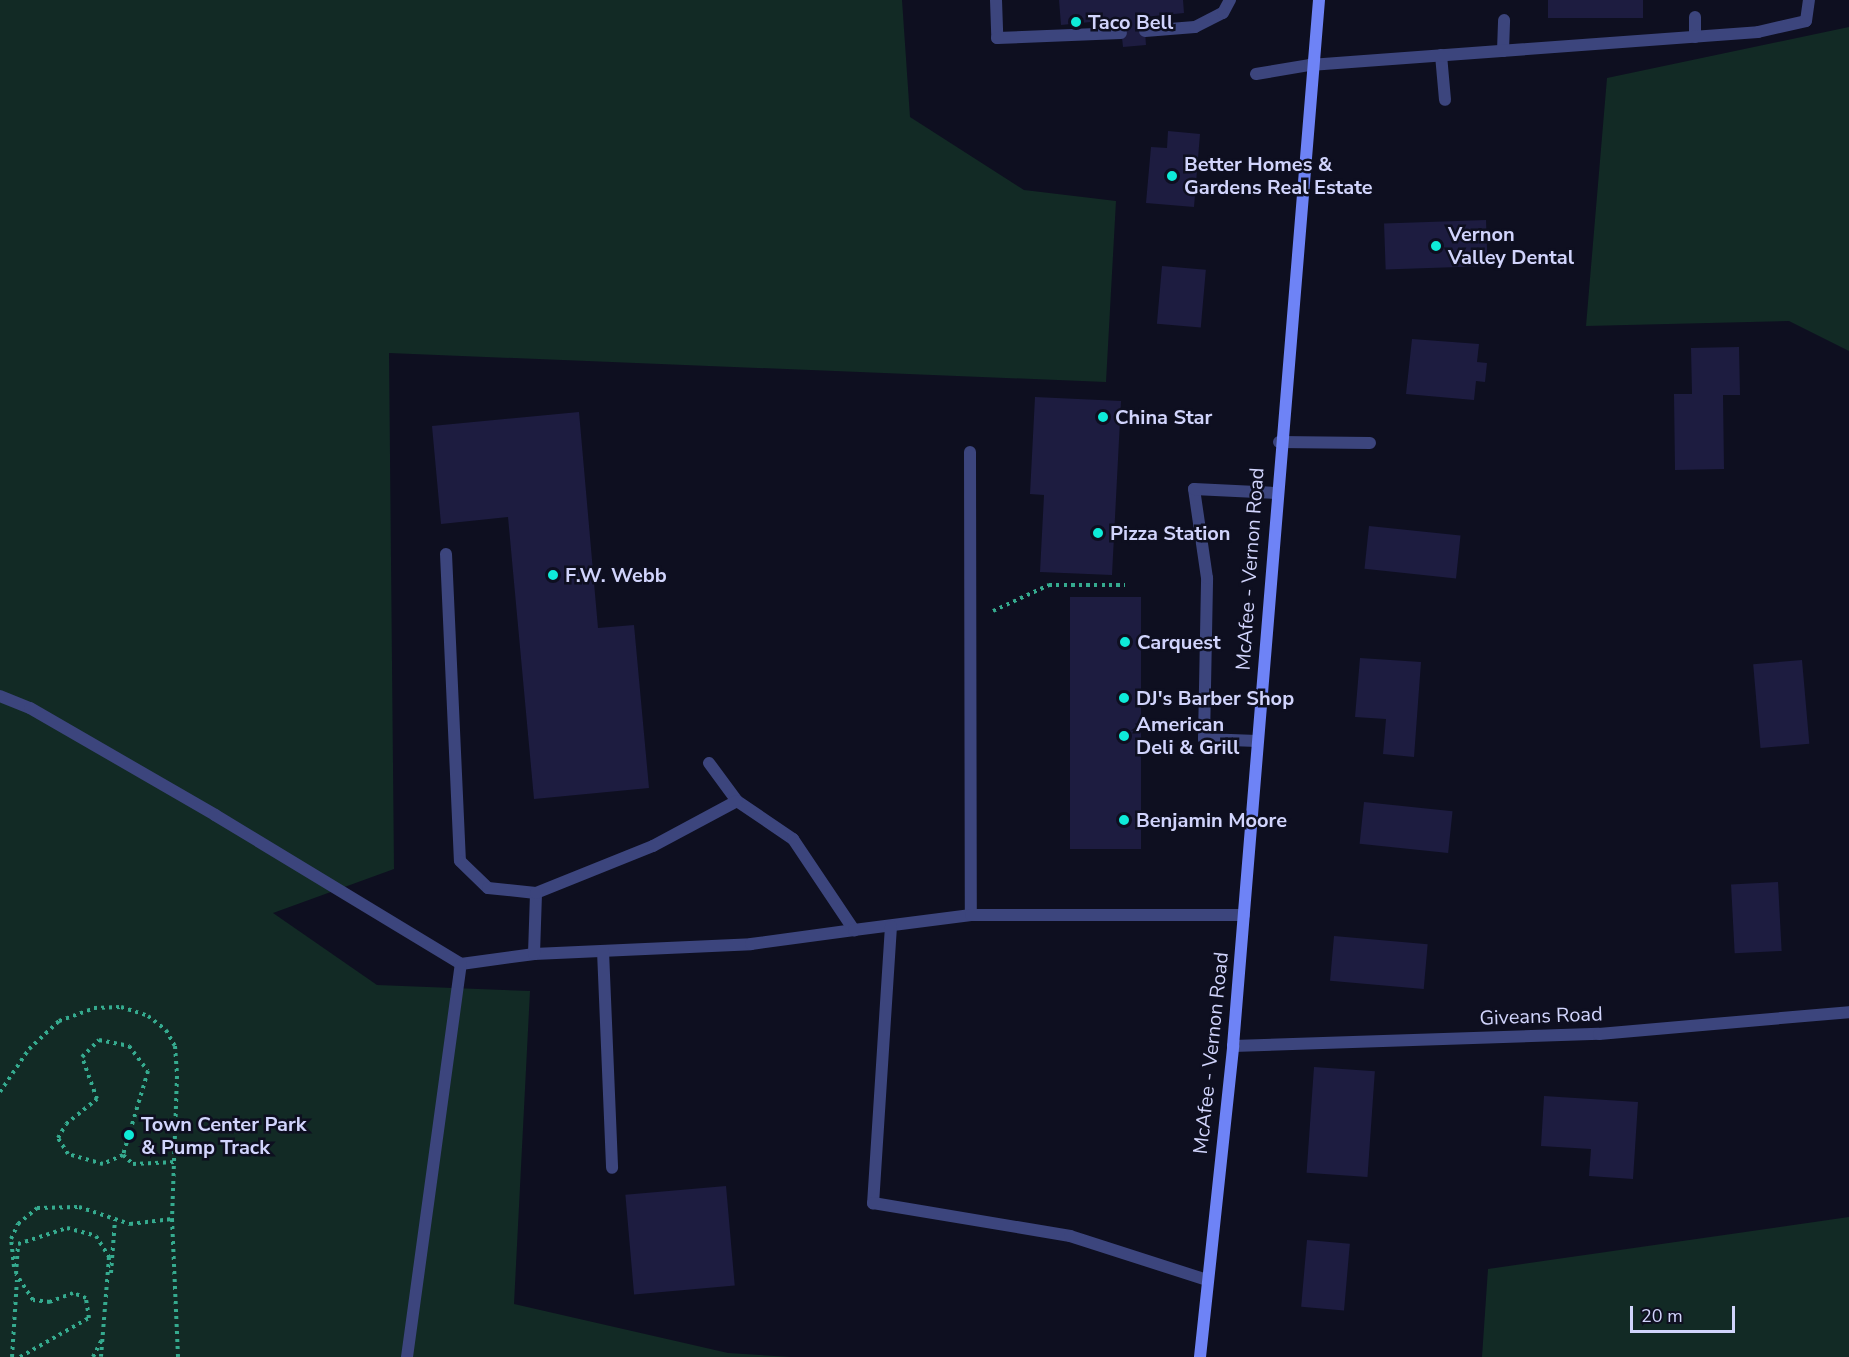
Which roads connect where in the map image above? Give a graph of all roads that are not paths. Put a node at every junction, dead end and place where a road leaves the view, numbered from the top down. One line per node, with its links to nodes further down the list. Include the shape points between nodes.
1 (996, 0): 8 (street, via 997,38)
2 (1230, 0): 7 (street, via 1223,13 1195,27)
3 (1319, 0): 12 (main road, McAfee - Vernon Road)
4 (1809, 0): 9 (street, via 1806,21 1758,32)
5 (1695, 17): 9 (street)
6 (1504, 20): 10 (street)
7 (1145, 31)
8 (1121, 33)
9 (1695, 37): 10 (street)
10 (1503, 51): 11 (street)
11 (1441, 55): 12 (street); 14 (street)
12 (1310, 65): 13 (street); 15 (main road, McAfee - Vernon Road)
13 (1256, 74)
14 (1444, 100)
15 (1280, 442): 16 (street); 18 (main road, McAfee - Vernon Road)
16 (1370, 443)
17 (970, 453): 25 (street)
18 (1275, 493): 21 (main road, McAfee - Vernon Road); 21 (street, via 1194,489 1207,578 1204,739)
19 (446, 554): 24 (street, via 460,861 489,888)
20 (0, 696): 31 (street, via 215,815)
21 (1257, 741): 26 (main road, McAfee - Vernon Road)
22 (709, 763): 23 (street)
23 (737, 801): 24 (street, via 653,846); 28 (street, via 793,839)
24 (537, 892): 30 (street)
25 (971, 915): 26 (street); 27 (street)
26 (1244, 915): 33 (main road, McAfee - Vernon Road)
27 (891, 926): 28 (street); 35 (street, via 873,1203 1070,1236)
28 (854, 930): 29 (street, via 751,944)
29 (603, 951): 30 (street); 34 (street)
30 (534, 954): 31 (street)
31 (461, 964): 36 (street)
32 (1849, 1012): 33 (street, Giveans Road, via 1599,1034)
33 (1233, 1046): 35 (main road, McAfee - Vernon Road)
34 (612, 1168)
35 (1208, 1280): 37 (main road, McAfee - Vernon Road)
36 (407, 1357)
37 (1200, 1357)

